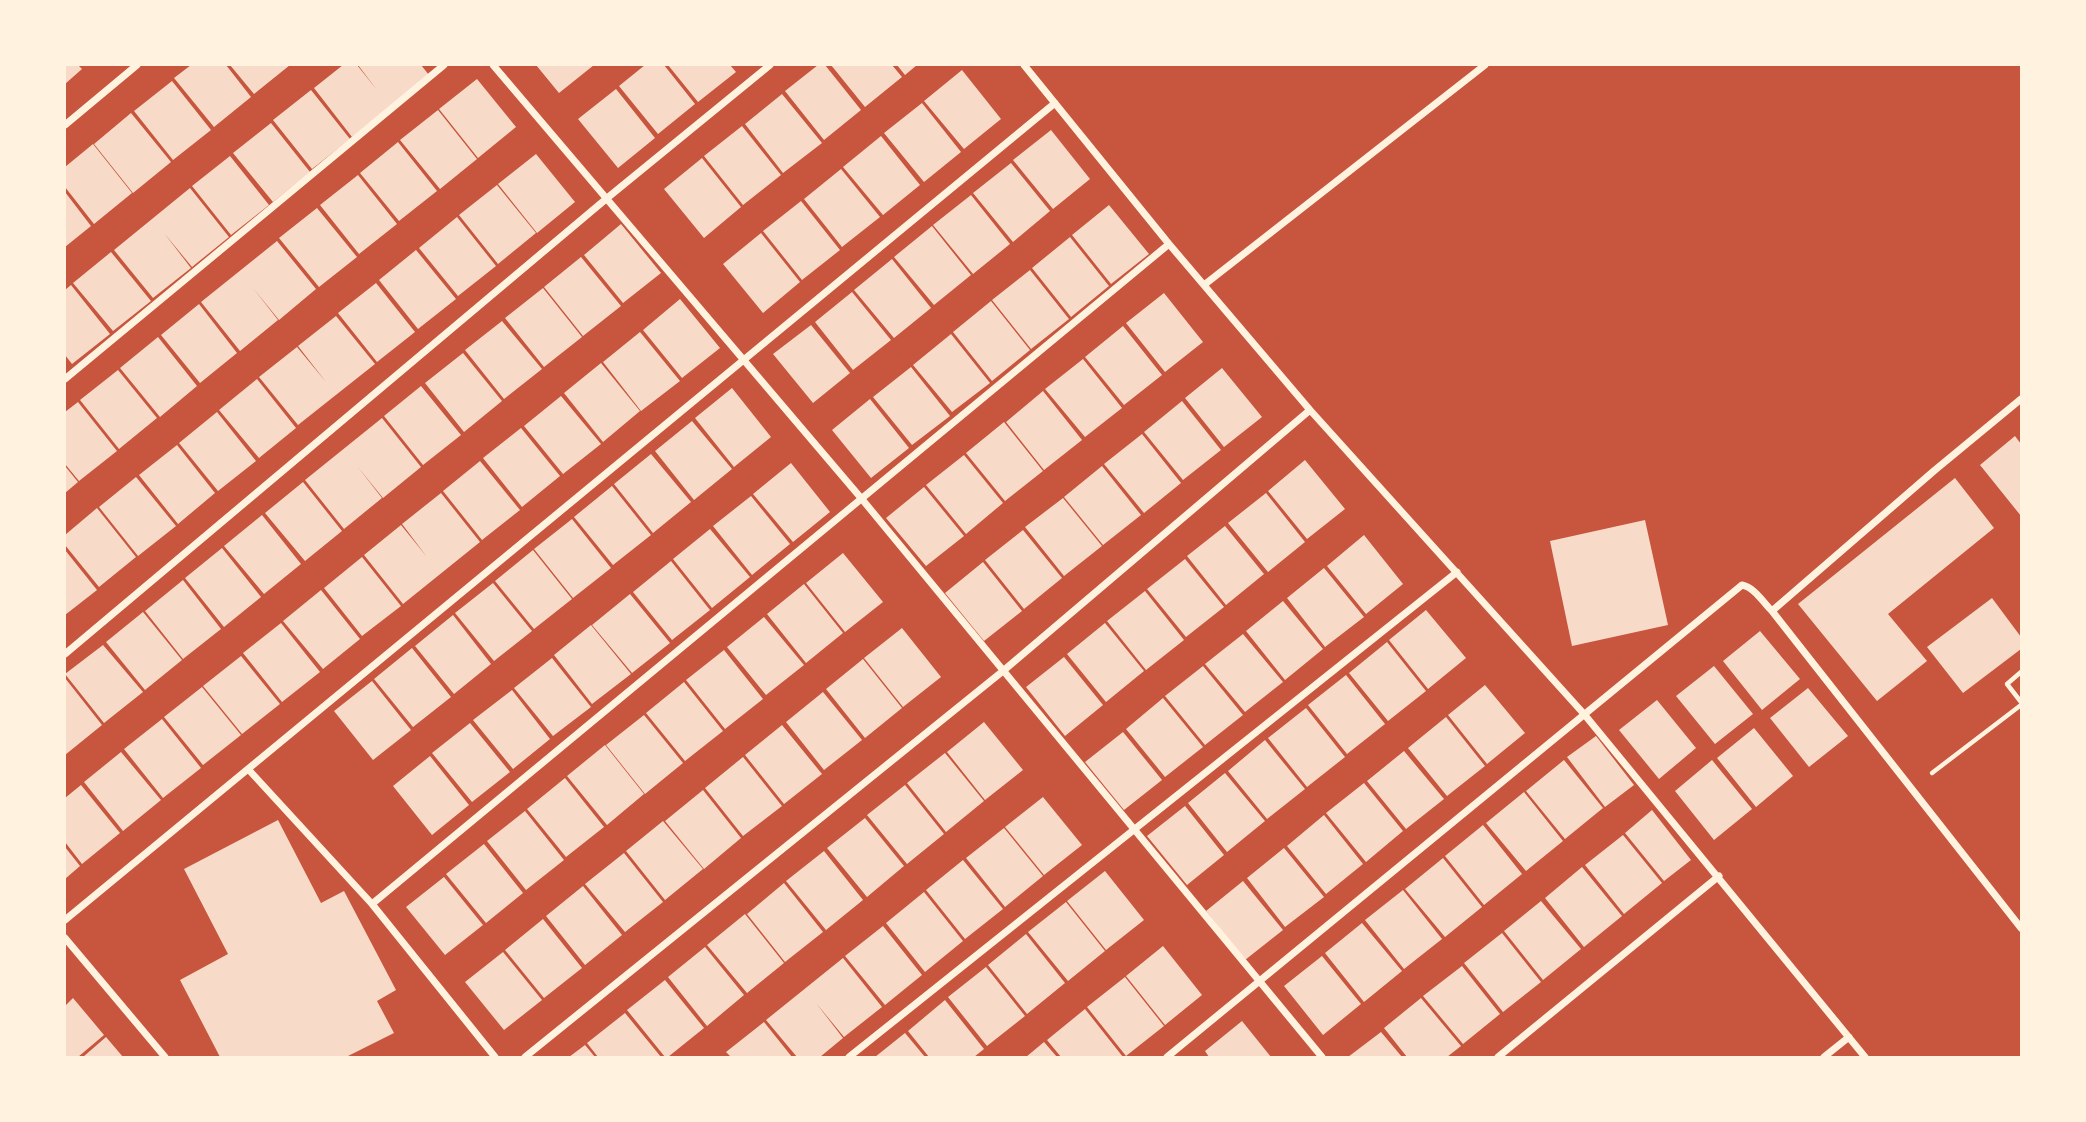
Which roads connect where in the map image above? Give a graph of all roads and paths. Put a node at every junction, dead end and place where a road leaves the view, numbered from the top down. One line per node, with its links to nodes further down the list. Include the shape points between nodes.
1 (137, 65): 8 (street)
2 (444, 65): 13 (street)
3 (493, 65): 9 (street)
4 (770, 65): 9 (street)
5 (1024, 65): 7 (street)
6 (1485, 65): 11 (street)
7 (1055, 103): 10 (street); 12 (street)
8 (65, 125)
9 (606, 199): 12 (street); 19 (street)
10 (1169, 244): 11 (street); 16 (street)
11 (1204, 285): 15 (street)
12 (743, 360): 16 (street); 24 (street)
13 (65, 379)
14 (2021, 399): 18 (street)
15 (1310, 410): 17 (street); 20 (street)
16 (861, 499): 20 (street); 28 (street)
17 (1457, 572): 23 (street); 26 (street)
18 (1772, 611): 23 (street, via 1746,585 1738,587); 25 (street)
19 (65, 654)
20 (1003, 671): 26 (street); 36 (street)
21 (2021, 672): 22 (path, via 2007,684)
22 (2021, 704): 25 (path)
23 (1584, 713): 27 (street); 32 (street)
24 (248, 769): 28 (street); 29 (street)
25 (1912, 789): 30 (street)
26 (1134, 831): 32 (street); 37 (street)
27 (1719, 876): 33 (street); 40 (street)
28 (372, 904): 35 (street)
29 (65, 920)
30 (2021, 928)
31 (65, 938): 34 (street)
32 (1258, 981): 38 (street); 39 (street)
33 (1849, 1037): 41 (street); 42 (street)
34 (166, 1057)
35 (495, 1057)
36 (525, 1057)
37 (849, 1057)
38 (1167, 1057)
39 (1322, 1057)
40 (1498, 1057)
41 (1824, 1057)
42 (1865, 1057)

